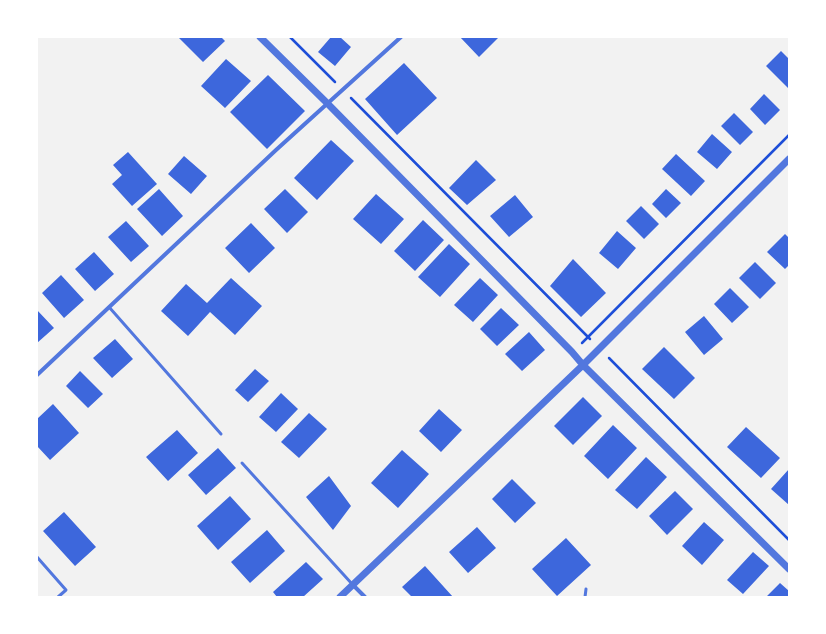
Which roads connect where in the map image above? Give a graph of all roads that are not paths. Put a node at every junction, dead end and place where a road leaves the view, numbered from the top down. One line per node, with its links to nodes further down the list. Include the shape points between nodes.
1 (260, 37): 3 (street)
2 (402, 37): 3 (street)
3 (327, 103): 5 (street); 6 (street)
4 (789, 159): 6 (street)
5 (109, 308): 7 (street); 8 (lane)
6 (583, 365): 11 (street); 12 (street)
7 (37, 375)
8 (220, 434)
9 (242, 463): 12 (lane)
10 (37, 557): 14 (lane, via 66,590)
11 (789, 569)
12 (353, 585): 15 (street); 16 (street)
13 (586, 589): 17 (lane)
14 (58, 597)
15 (340, 597)
16 (365, 597)
17 (585, 597)

